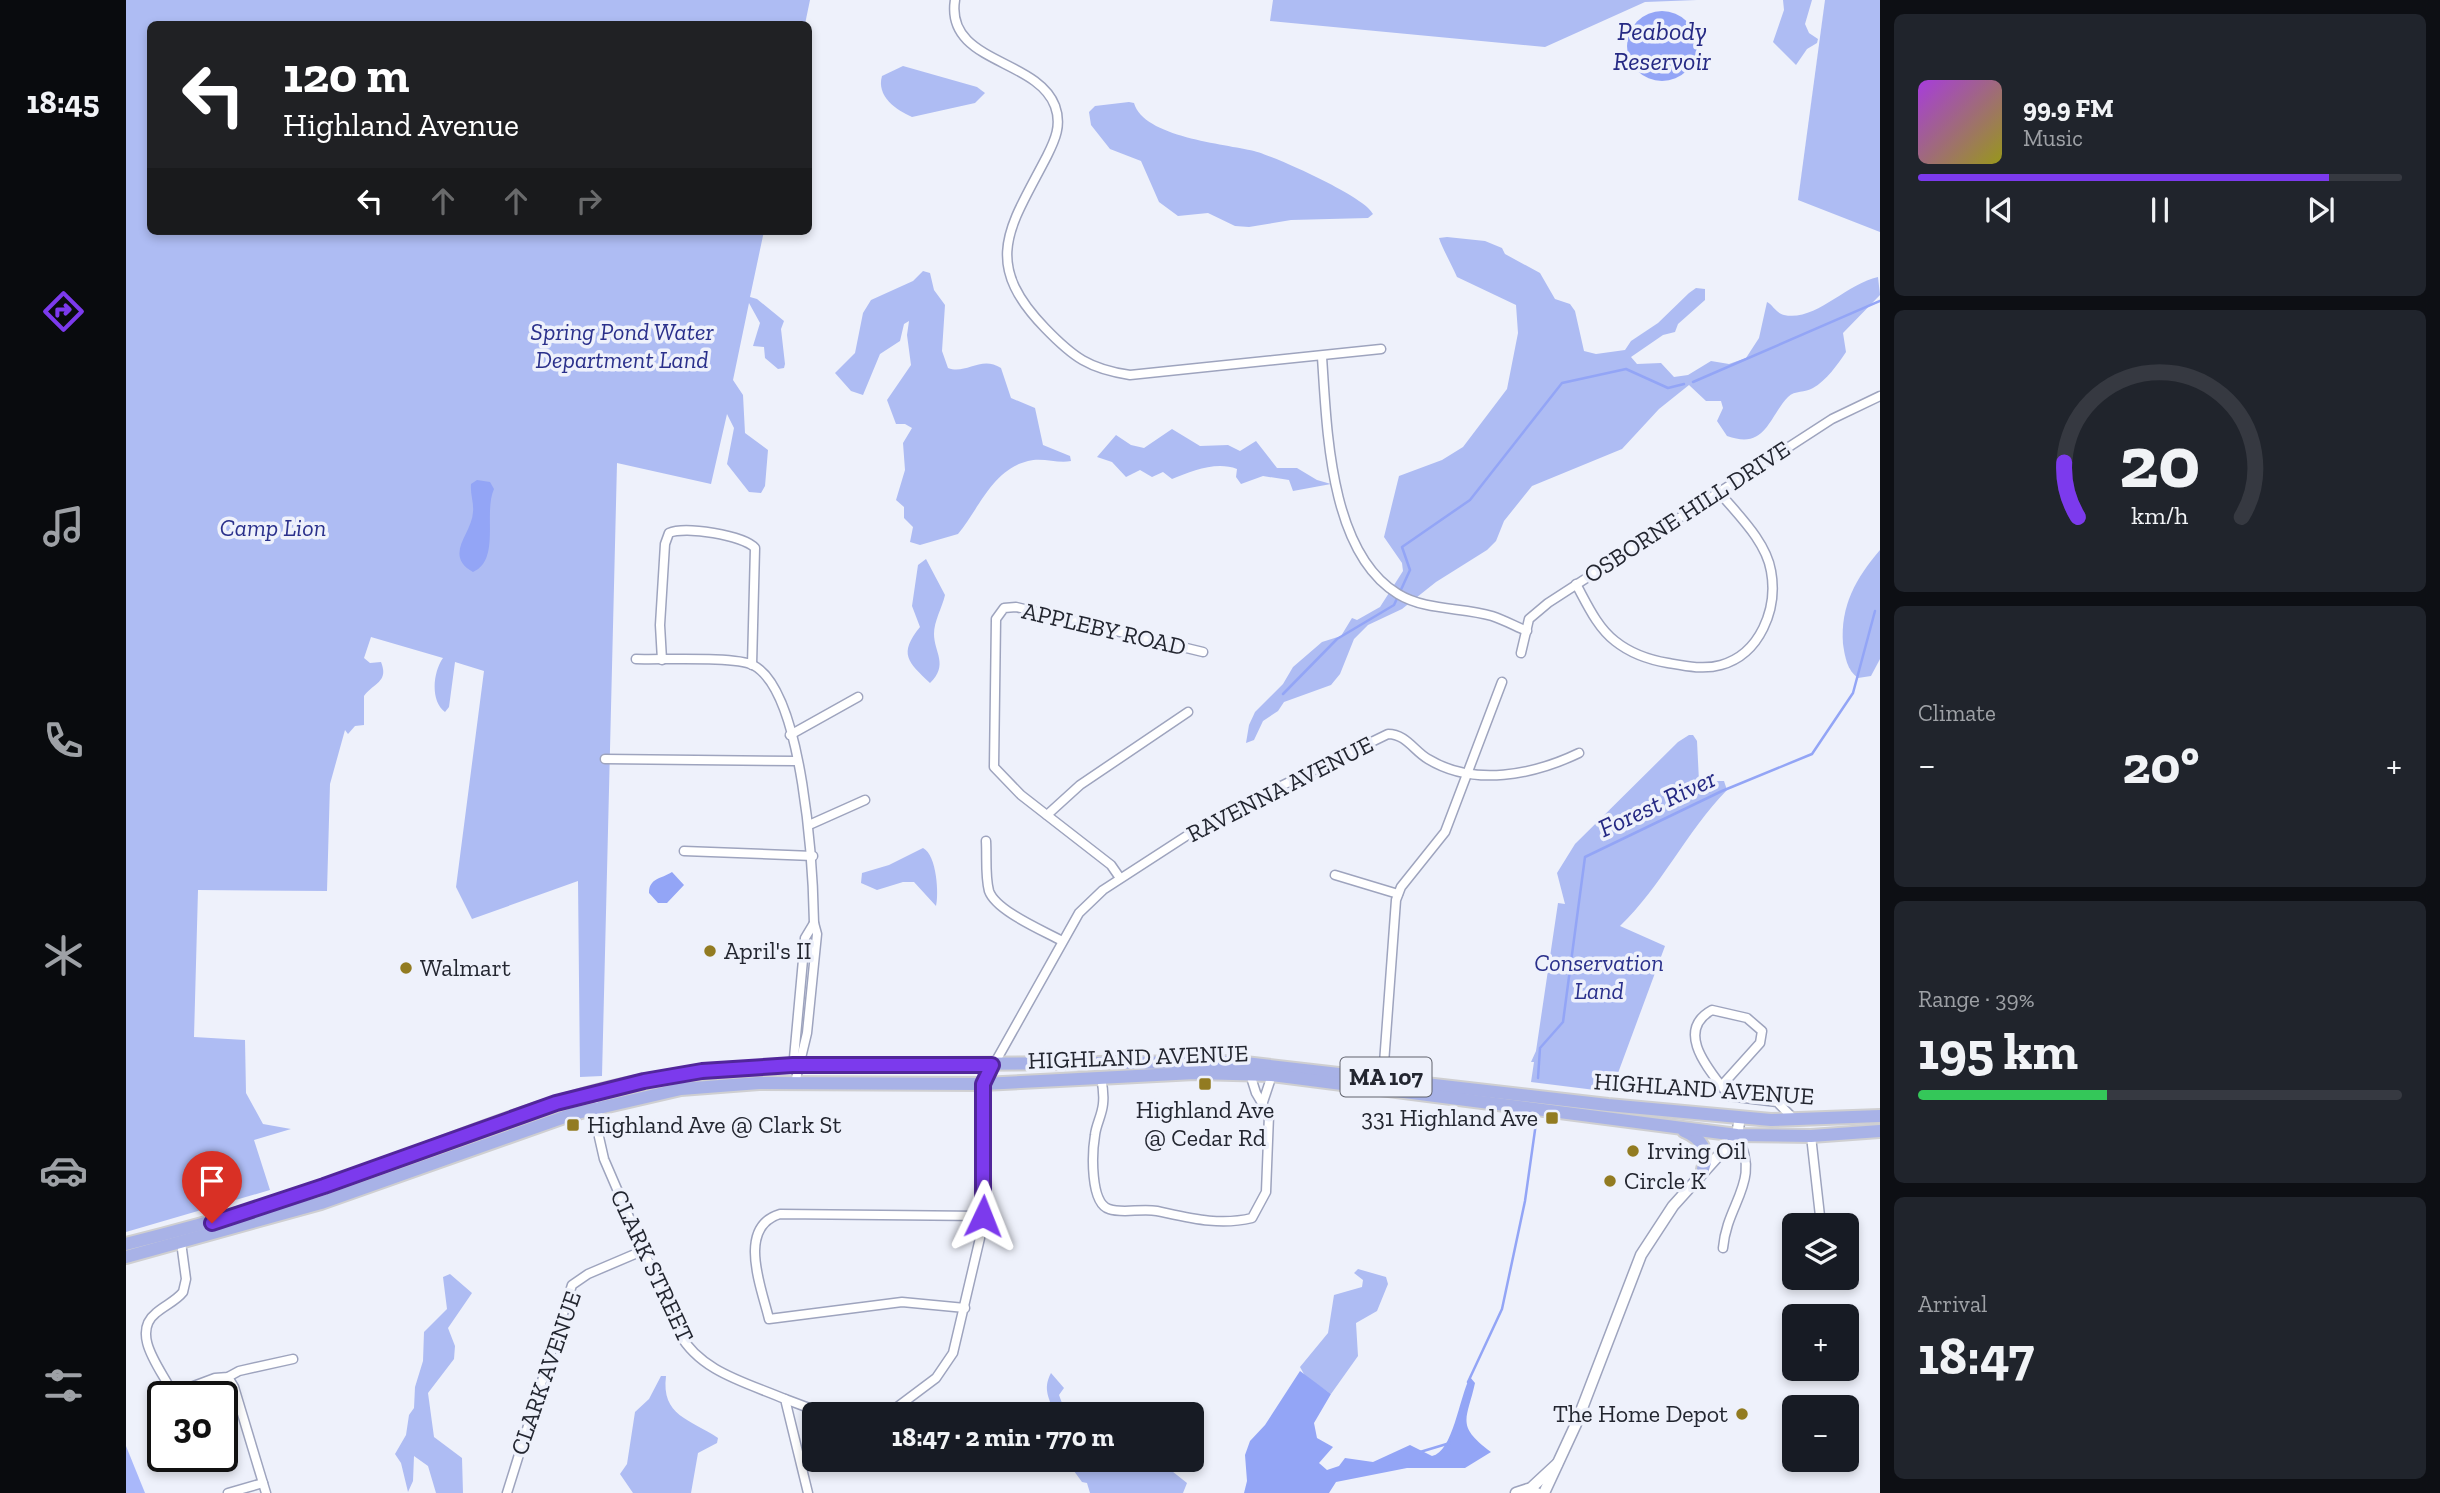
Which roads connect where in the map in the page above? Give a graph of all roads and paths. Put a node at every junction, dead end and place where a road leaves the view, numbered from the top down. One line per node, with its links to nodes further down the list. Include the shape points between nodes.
1 (955, 0): 3 (street, via 956,19 965,38 1028,76 1055,106 1058,133 1015,219 1006,245 1007,262 1015,290 1070,354 1109,372 1130,375)
2 (1381, 349): 3 (street)
3 (1322, 357): 7 (street, via 1335,486 1346,521 1378,578 1415,601 1491,616)
4 (1880, 396): 5 (street, OSBORNE HILL DRIVE, via 1832,419)
5 (1719, 492): 6 (street, OSBORNE HILL DRIVE); 6 (street, via 1763,549 1771,570 1768,616 1759,639 1742,656 1720,666 1694,668 1637,654 1614,641)
6 (1576, 584): 7 (street, OSBORNE HILL DRIVE, via 1529,620)
7 (1527, 631): 9 (street, OSBORNE HILL DRIVE)
8 (1203, 652): 22 (street, APPLEBY ROAD, via 1016,607 999,612 993,759 1003,779)
9 (1521, 653)
10 (636, 659): 11 (street)
11 (662, 660): 12 (street); 12 (street, via 665,544 669,533 692,530 744,541 755,548)
12 (752, 665): 16 (street, via 776,688)
13 (1502, 682): 20 (street)
14 (858, 697): 16 (street)
15 (1188, 712): 22 (street, via 1072,790)
16 (790, 735): 19 (street)
17 (1579, 753): 20 (street, RAVENNA AVENUE, via 1509,774)
18 (606, 759): 19 (street)
19 (796, 761): 23 (street)
20 (1466, 776): 28 (street, RAVENNA AVENUE, via 1428,760 1395,734 1388,734 1239,804); 29 (street, via 1445,832)
21 (865, 800): 23 (street)
22 (1046, 815): 28 (street, via 1111,864)
23 (809, 825): 26 (street)
24 (986, 841): 30 (street, via 994,899)
25 (684, 851): 26 (street)
26 (813, 856): 31 (street, via 817,934)
27 (1335, 875): 29 (street)
28 (1120, 878): 30 (street, RAVENNA AVENUE, via 1086,905)
29 (1398, 894): 35 (street)
30 (1062, 941): 32 (street, RAVENNA AVENUE)
31 (797, 1065): 32 (main road, HIGHLAND AVENUE / MA 107); 37 (street); 53 (main road, HIGHLAND AVENUE / MA 107, via 702,1071 584,1095 283,1200)
32 (992, 1065): 35 (main road, HIGHLAND AVENUE / MA 107, via 1236,1062); 38 (street, RAVENNA AVENUE)
33 (1250, 1074): 34 (main road, HIGHLAND AVENUE / MA 107); 36 (main road, HIGHLAND AVENUE / MA 107); 40 (street)
34 (1272, 1075): 40 (street); 45 (main road, HIGHLAND AVENUE / MA 107)
35 (1383, 1077): 43 (main road, HIGHLAND AVENUE / MA 107)
36 (1101, 1078): 38 (main road, HIGHLAND AVENUE / MA 107); 40 (street, via 1103,1106 1094,1136 1095,1191 1107,1209 1119,1211 1139,1208 1212,1222 1252,1218 1266,1192 1269,1115)
37 (795, 1083): 38 (main road, HIGHLAND AVENUE / MA 107); 41 (main road, HIGHLAND AVENUE / MA 107, via 681,1089)
38 (983, 1084): 51 (street)
39 (1723, 1088): 39 (street, via 1699,1052 1694,1035 1698,1021 1712,1010 1747,1018 1762,1031 1760,1043); 44 (street, via 1735,1099 1777,1102)
40 (1263, 1102)
41 (598, 1106): 52 (main road, HIGHLAND AVENUE / MA 107, via 321,1203); 55 (street, CLARK STREET, via 602,1152)
42 (1880, 1116): 44 (main road, HIGHLAND AVENUE / MA 107)
43 (1740, 1117): 44 (main road, HIGHLAND AVENUE / MA 107); 47 (street)
44 (1794, 1119)
45 (1677, 1128): 47 (main road, HIGHLAND AVENUE / MA 107); 49 (main road, via 1700,1141 1705,1150)
46 (1880, 1131): 48 (main road, HIGHLAND AVENUE / MA 107)
47 (1737, 1135): 48 (main road, HIGHLAND AVENUE / MA 107); 49 (street); 54 (street, via 1748,1166)
48 (1811, 1136): 50 (street)
49 (1703, 1169): 65 (street, via 1641,1255)
50 (1820, 1213)
51 (983, 1216): 57 (street); 57 (street, via 775,1215 762,1226 755,1241 769,1319 902,1302)
52 (181, 1242): 56 (main road, HIGHLAND AVENUE / MA 107); 60 (street, via 186,1279 183,1292 155,1313 146,1332 150,1352)
53 (126, 1244)
54 (1723, 1248)
55 (642, 1251): 62 (street, CLARK STREET, via 695,1356 716,1370); 70 (street, CLARK AVENUE, via 572,1285)
56 (126, 1257)
57 (965, 1308): 63 (street, via 953,1353 942,1372)
58 (293, 1359): 59 (street)
59 (228, 1377): 61 (street); 66 (street)
60 (166, 1381)
61 (206, 1381)
62 (785, 1398): 64 (street, CLARK STREET); 71 (street)
63 (903, 1402)
64 (802, 1405)
65 (1558, 1464): 67 (street); 73 (street)
66 (263, 1483): 68 (street); 69 (street)
67 (1533, 1491): 72 (street)
68 (228, 1493)
69 (265, 1493)
70 (507, 1493)
71 (808, 1493)
72 (1516, 1493)
73 (1544, 1493)

